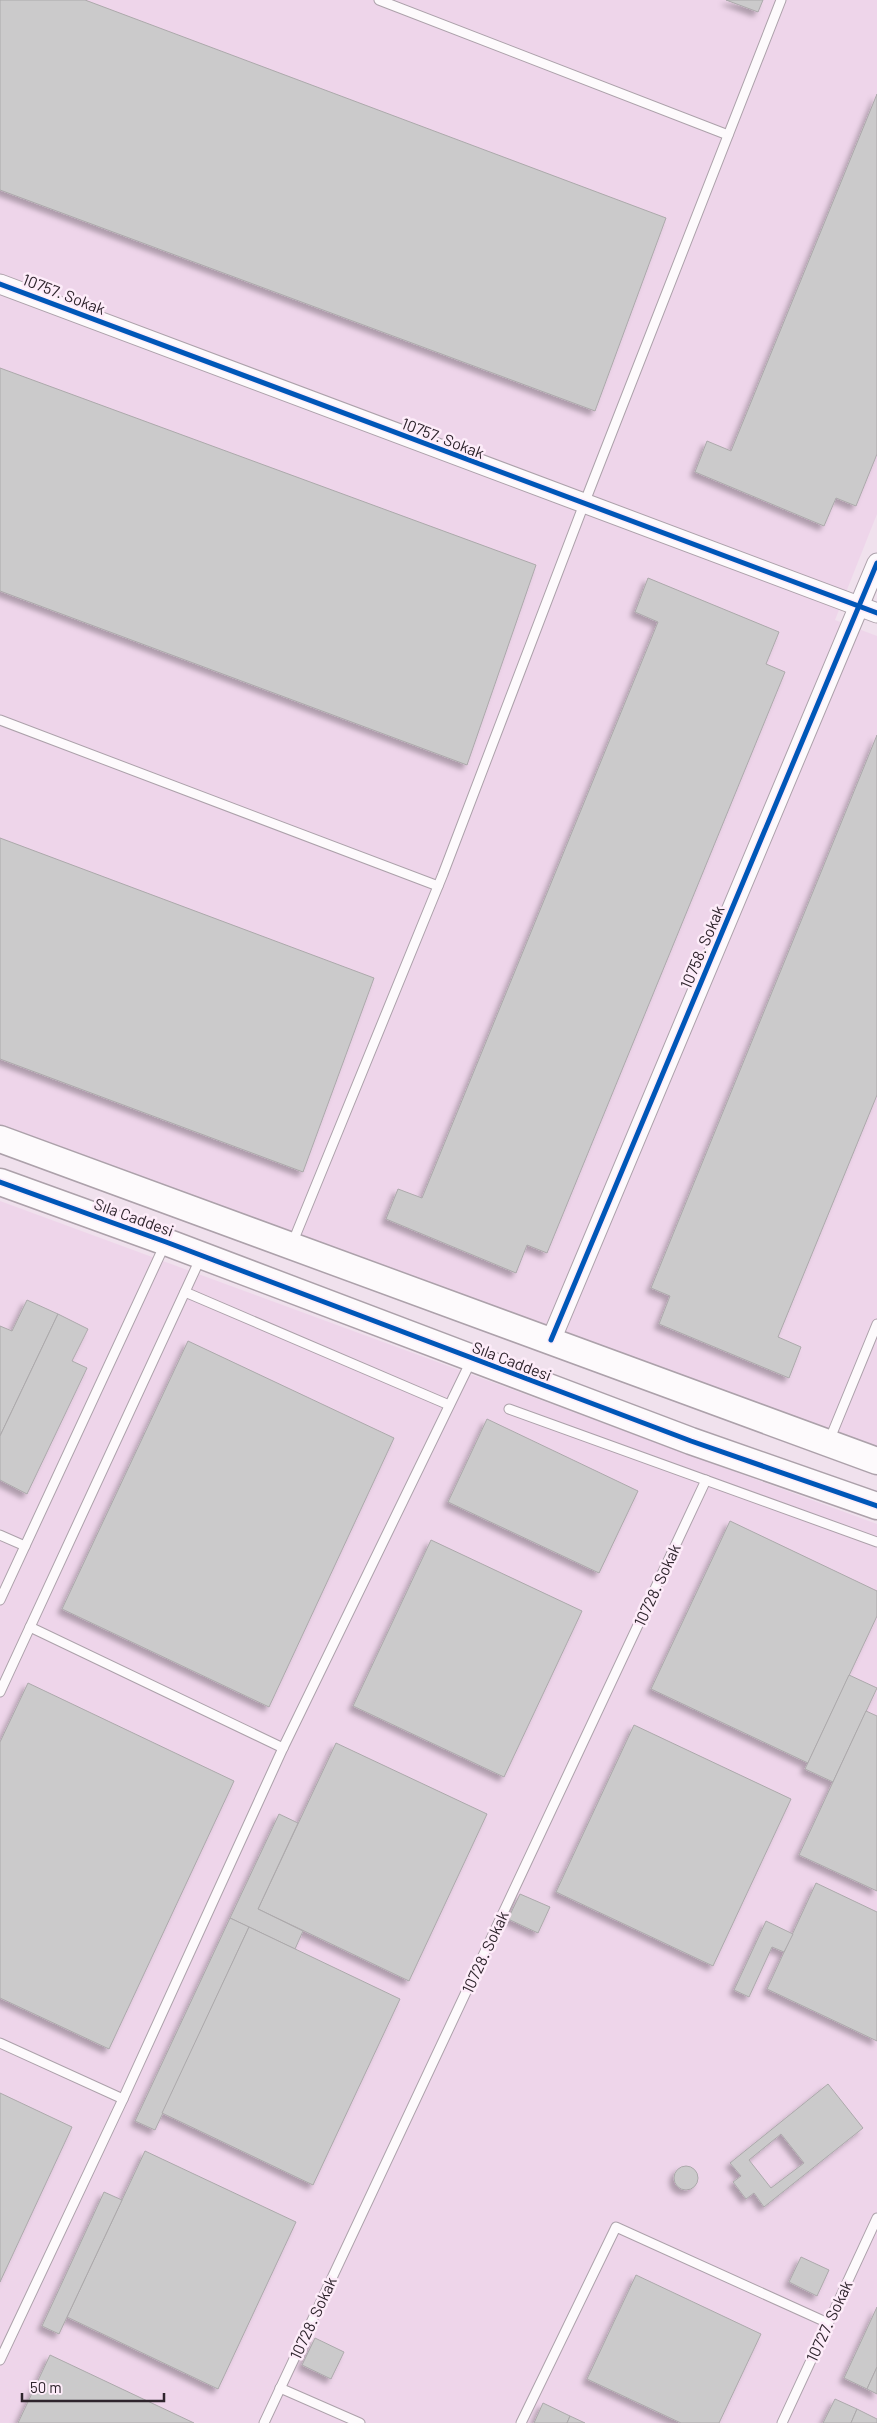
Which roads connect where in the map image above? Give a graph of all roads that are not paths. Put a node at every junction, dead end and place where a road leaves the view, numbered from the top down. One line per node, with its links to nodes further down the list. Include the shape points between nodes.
1 (379, 0): 3 (lane)
2 (781, 0): 3 (lane)
3 (728, 135): 5 (lane)
4 (0, 284): 5 (street, 10757. Sokak)
5 (584, 504): 7 (street, 10757. Sokak); 10 (lane)
6 (877, 564): 7 (street, 10758. Sokak)
7 (859, 607): 8 (street, 10757. Sokak); 18 (street, 10758. Sokak)
8 (877, 613)
9 (0, 720): 10 (lane)
10 (438, 886): 14 (lane)
11 (0, 1139): 14 (street, Sıla Caddesi)
12 (0, 1182): 13 (street, Sıla Caddesi)
13 (166, 1242): 15 (street, Sıla Caddesi); 28 (lane)
14 (292, 1245): 18 (street, Sıla Caddesi)
15 (202, 1256): 16 (lane); 19 (street, Sıla Caddesi)
16 (185, 1292): 20 (lane); 30 (lane)
17 (877, 1324): 22 (lane)
18 (551, 1340): 22 (street, Sıla Caddesi)
19 (472, 1359): 20 (lane); 25 (street, Sıla Caddesi, via 691,1442)
20 (449, 1405): 32 (lane)
21 (509, 1409): 24 (lane)
22 (828, 1443): 23 (street, Sıla Caddesi)
23 (877, 1461)
24 (706, 1480): 27 (lane); 38 (lane, 10728. Sokak)
25 (877, 1506)
26 (0, 1534): 28 (lane)
27 (877, 1542)
28 (25, 1546): 29 (lane)
29 (0, 1600)
30 (30, 1627): 31 (lane); 32 (lane)
31 (0, 1692)
32 (282, 1748): 34 (lane)
33 (0, 2043): 34 (lane)
34 (123, 2099): 37 (lane)
35 (877, 2218): 36 (lane, 10727. Sokak)
36 (828, 2323): 41 (lane, via 616,2227); 42 (lane, 10727. Sokak)
37 (0, 2360)
38 (280, 2388): 39 (lane, 10728. Sokak); 40 (lane)
39 (264, 2423)
40 (360, 2423)
41 (521, 2423)
42 (782, 2423)

